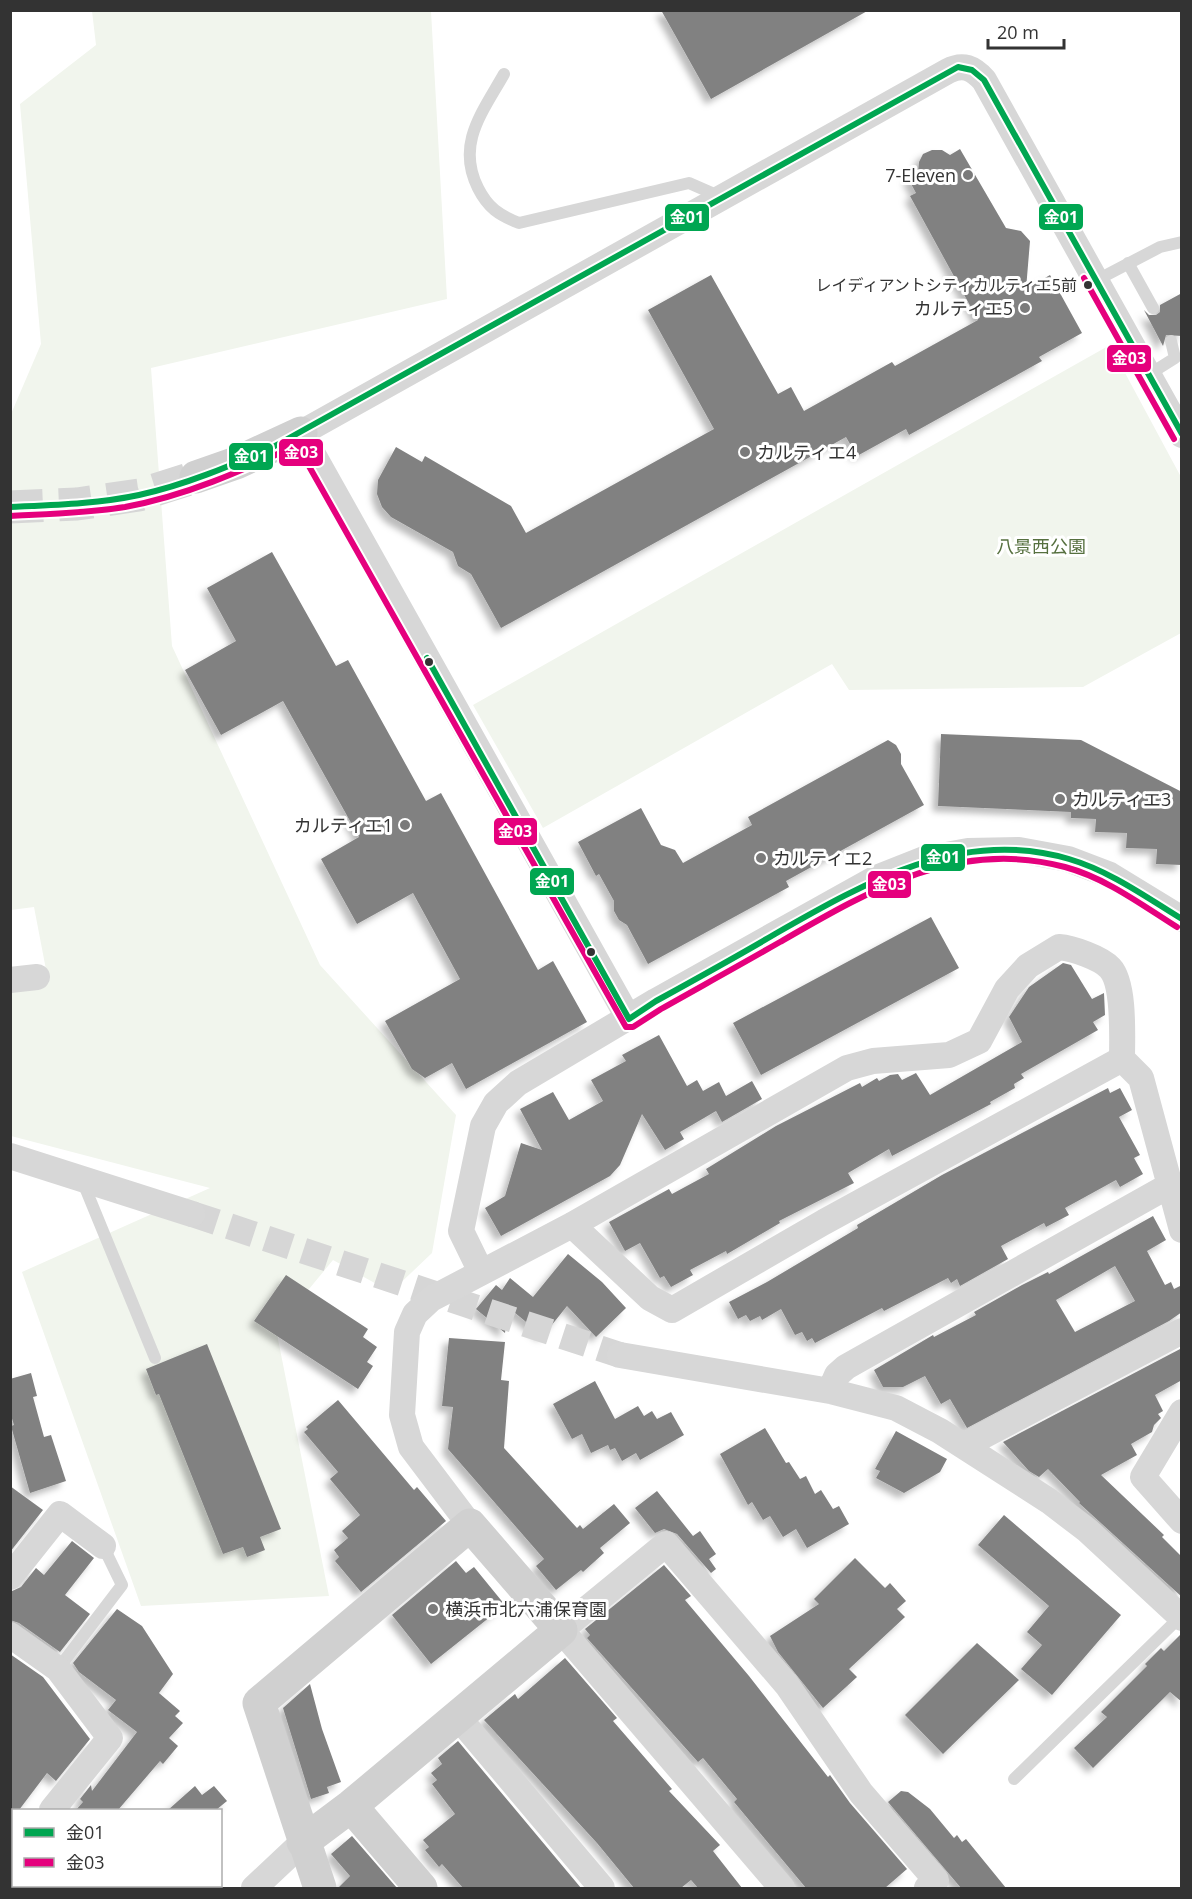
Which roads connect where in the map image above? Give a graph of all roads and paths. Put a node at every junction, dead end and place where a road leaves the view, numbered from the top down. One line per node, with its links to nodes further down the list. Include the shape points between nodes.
1 (504, 74): 2 (lane, via 475,126 468,154 470,171 486,202 498,214 519,223 689,183)
2 (722, 198): 5 (street, via 948,71 968,67 984,80); 9 (street)
3 (1182, 242): 4 (lane, via 1160,247)
4 (1128, 263): 5 (lane); 6 (lane)
5 (1095, 281): 8 (street)
6 (1153, 308)
7 (1171, 342): 8 (lane, via 1175,358)
8 (1148, 375): 10 (street)
9 (301, 433): 11 (street); 15 (street)
10 (1182, 435)
11 (196, 477)
12 (1182, 919): 15 (street, via 1110,875 1068,859 1019,850 968,851 924,859 876,878)
13 (37, 977): 14 (street)
14 (10, 980)
15 (629, 1019): 23 (street, via 518,1083 496,1103 483,1126 461,1231)
16 (1122, 1059): 19 (street, via 1141,1078); 21 (street, via 824,1221 672,1310 651,1298); 21 (street, via 1120,1003 1111,968 1080,951 1059,946 1029,966 1007,989 979,1041 949,1055 848,1068)
17 (10, 1156): 18 (street)
18 (82, 1179): 20 (street); 26 (lane)
19 (1170, 1185): 22 (street); 27 (street, via 846,1366)
20 (192, 1214)
21 (572, 1225): 23 (street)
22 (1182, 1230)
23 (481, 1272): 31 (street, via 431,1299 415,1314 407,1332 402,1415 411,1447)
24 (1182, 1331): 29 (street)
25 (620, 1354): 27 (street)
26 (155, 1358)
27 (830, 1391): 29 (street, via 896,1408)
28 (1178, 1428): 30 (street, via 1143,1477)
29 (964, 1446): 34 (street, via 1086,1530)
30 (1182, 1521)
31 (470, 1525): 35 (street); 42 (street, via 259,1703)
32 (103, 1546): 33 (street, via 60,1514); 37 (lane, via 122,1585)
33 (10, 1576)
34 (1181, 1617): 39 (lane)
35 (561, 1630): 38 (street); 47 (street); 48 (street, via 666,1544 788,1685 861,1793 936,1880)
36 (10, 1635): 37 (street)
37 (58, 1669): 41 (street, via 110,1738)
38 (457, 1716): 40 (street); 46 (street)
39 (1014, 1779)
40 (351, 1806): 42 (street); 45 (street)
41 (53, 1809)
42 (303, 1842): 43 (street); 44 (street)
43 (254, 1888)
44 (320, 1888)
45 (421, 1888)
46 (602, 1888)
47 (782, 1888)
48 (927, 1888)

